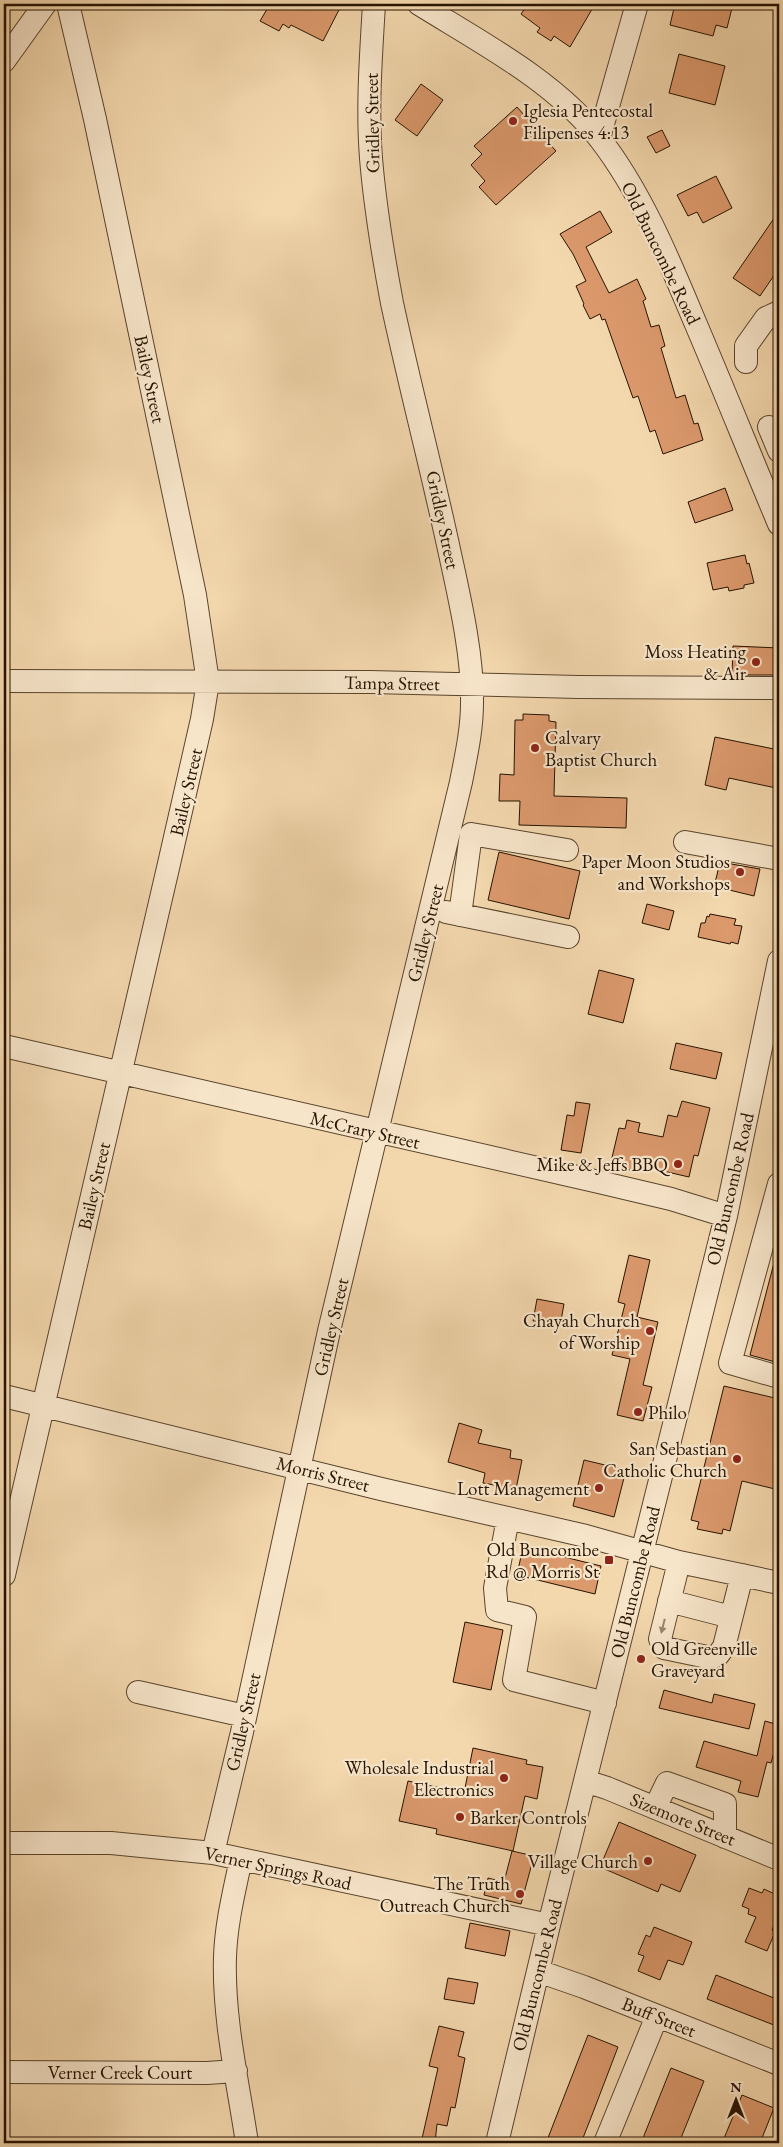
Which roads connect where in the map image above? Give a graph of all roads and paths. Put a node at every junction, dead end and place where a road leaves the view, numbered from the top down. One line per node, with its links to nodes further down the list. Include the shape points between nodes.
1 (44, 4): 6 (street)
2 (68, 4): 15 (street, Bailey Street, via 195,595)
3 (374, 4): 16 (street, Gridley Street, via 370,106 376,208 393,305 460,598)
4 (419, 4): 7 (street, Old Buncombe Road, via 527,71 557,95)
5 (637, 4): 7 (street)
6 (4, 61)
7 (599, 138): 12 (street, Old Buncombe Road, via 630,184 665,253)
8 (779, 312): 9 (street, via 766,318 746,346)
9 (746, 362)
10 (769, 427): 11 (street)
11 (779, 451)
12 (770, 478): 13 (street, Old Buncombe Road)
13 (779, 524)
14 (4, 681): 15 (street, Tampa Street)
15 (208, 682): 16 (street, Tampa Street); 30 (street, Bailey Street, via 192,765)
16 (471, 685): 17 (street, Tampa Street); 18 (street, Gridley Street, via 470,731)
17 (779, 688)
18 (456, 803): 19 (street, via 471,814); 22 (street, Gridley Street)
19 (471, 834): 21 (street); 24 (street)
20 (685, 842): 23 (street)
21 (567, 850)
22 (444, 855): 24 (street); 25 (street, Gridley Street)
23 (779, 859)
24 (467, 861): 26 (street)
25 (430, 909): 26 (street); 31 (street, Gridley Street)
26 (460, 915): 27 (street)
27 (568, 937)
28 (779, 962): 33 (street, Old Buncombe Road)
29 (4, 1046): 30 (street, McCrary Street)
30 (120, 1073): 31 (street, McCrary Street); 37 (street, Bailey Street)
31 (378, 1133): 33 (street, McCrary Street, via 671,1199); 38 (street, Gridley Street)
32 (779, 1184): 34 (street)
33 (726, 1216): 40 (street, Old Buncombe Road)
34 (775, 1217): 35 (street, via 730,1363)
35 (779, 1377)
36 (4, 1396): 37 (street, Morris Street)
37 (43, 1405): 38 (street, Morris Street); 42 (street, Bailey Street)
38 (298, 1468): 39 (street, Morris Street); 49 (street, Gridley Street)
39 (508, 1518): 40 (street, Morris Street); 48 (street, via 495,1588 497,1610 526,1617 514,1680)
40 (642, 1551): 41 (street, Morris Street); 48 (street, Old Buncombe Road)
41 (679, 1562): 43 (street, Morris Street); 45 (street)
42 (4, 1575)
43 (742, 1575): 44 (street, Morris Street); 46 (street)
44 (779, 1583)
45 (669, 1601): 46 (street); 46 (street, one-way to 46, via 660,1639 664,1648 712,1658 724,1647)
46 (731, 1617)
47 (138, 1692): 49 (street)
48 (605, 1703): 50 (street, Old Buncombe Road)
49 (245, 1716): 54 (street, Gridley Street)
50 (586, 1781): 51 (street, Sizemore Street); 57 (street, Old Buncombe Road)
51 (656, 1808): 52 (street, Sizemore Street); 52 (street, via 667,1783 726,1804)
52 (726, 1837): 56 (street, Sizemore Street)
53 (4, 1843): 54 (street, Verner Springs Road, via 111,1843)
54 (213, 1853): 55 (street, Verner Springs Road)
55 (241, 1859): 57 (street, Verner Springs Road); 61 (street, via 229,1912 225,1958 227,2008)
56 (779, 1859)
57 (548, 1925): 58 (street, Old Buncombe Road)
58 (538, 1971): 59 (street, Buff Street); 64 (street, Old Buncombe Road)
59 (657, 2016): 60 (street, Buff Street); 65 (street)
60 (779, 2064)
61 (236, 2071): 62 (street, Verner Creek Court); 63 (street)
62 (4, 2072)
63 (247, 2143)
64 (496, 2143)
65 (605, 2143)

